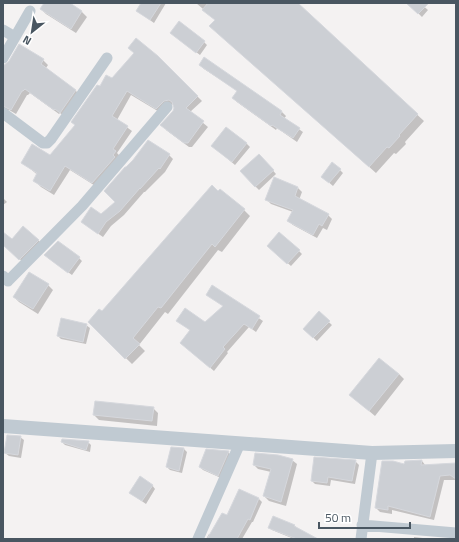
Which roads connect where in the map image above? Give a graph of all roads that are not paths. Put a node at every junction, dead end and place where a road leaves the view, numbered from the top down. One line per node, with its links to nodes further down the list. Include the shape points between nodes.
1 (30, 11): 3 (street)
2 (3, 30): 3 (street)
3 (15, 37): 4 (street)
4 (3, 58)
5 (107, 58): 7 (street, via 47,142 44,143)
6 (167, 107): 8 (street, via 82,206 8,281)
7 (3, 113)
8 (3, 276)
9 (3, 426): 10 (street)
10 (240, 443): 12 (street); 15 (street)
11 (456, 451): 12 (street)
12 (372, 453): 13 (street)
13 (362, 525): 14 (street); 16 (street)
14 (456, 533)
15 (198, 539)
16 (361, 539)

